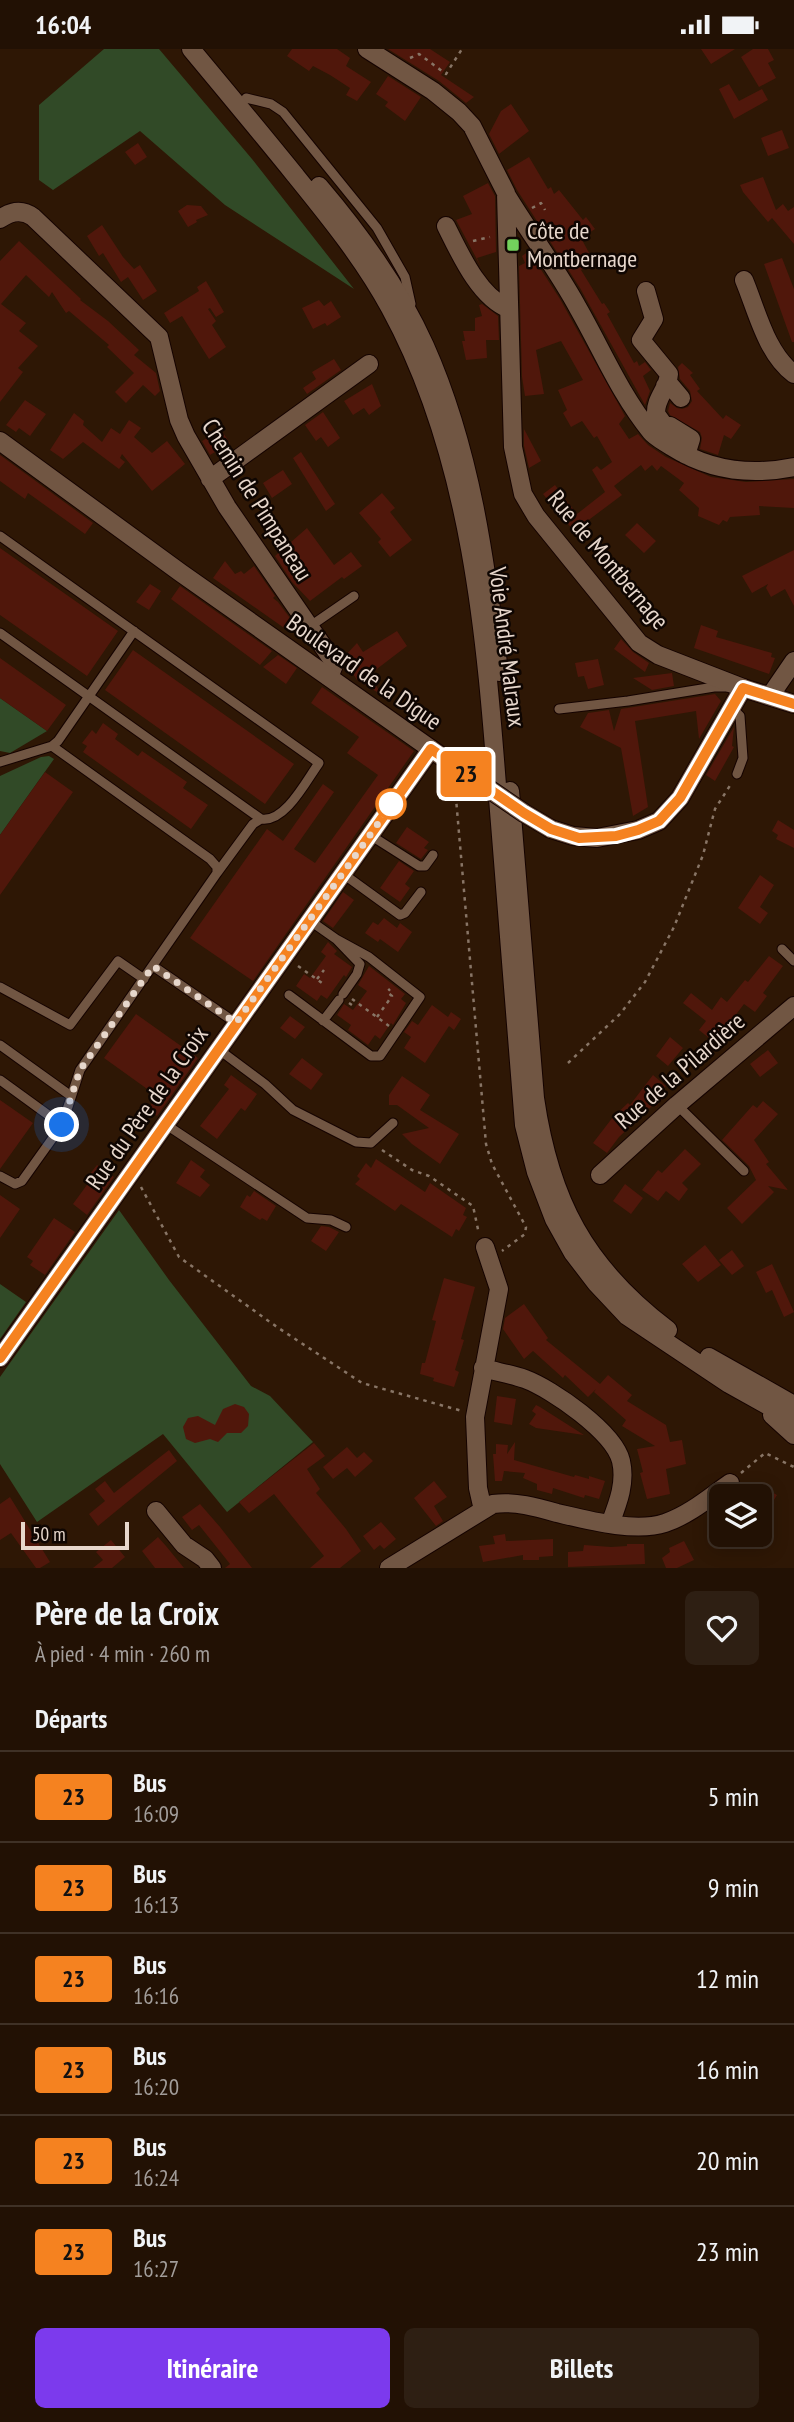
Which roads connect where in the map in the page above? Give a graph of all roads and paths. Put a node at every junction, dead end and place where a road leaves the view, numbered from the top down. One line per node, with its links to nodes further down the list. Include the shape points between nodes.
1 (191, 49): 83 (street, Voie André Malraux, via 360,259 413,354 442,431 470,552 490,689 524,1125 544,1197 573,1253 627,1316)
2 (206, 49): 84 (street, Voie André Malraux, via 370,251 425,346 450,414 482,548 502,695 535,1098 543,1149 561,1202 603,1271 639,1308)
3 (367, 49): 5 (street, Rue de Montbernage)
4 (462, 49): 5 (path, via 446,74 419,54 409,58)
5 (401, 71): 6 (street, Rue de Montbernage, via 433,91 472,126)
6 (506, 193): 13 (street, Rue de Montbernage); 19 (street, via 562,281 619,387 653,434)
7 (0, 219): 21 (street, Chemin de Pimpaneau, via 16,211 33,217 159,337 182,428)
8 (446, 226): 13 (street, via 466,266 498,305)
9 (492, 237): 10 (path)
10 (482, 239)
11 (744, 280): 15 (street, via 773,350)
12 (646, 291): 16 (street, via 654,319 641,340)
13 (509, 309): 29 (street, Rue de Montbernage, via 513,447 523,494 536,516 639,642 658,655)
14 (369, 364): 21 (street)
15 (794, 374)
16 (671, 375): 17 (street, via 670,384); 19 (street, via 656,414 666,428 691,439)
17 (681, 398)
18 (0, 441): 28 (street, Boulevard de la Digue)
19 (686, 455): 20 (street, via 714,468 739,472)
20 (794, 467)
21 (210, 479): 24 (street, Chemin de Pimpaneau)
22 (0, 535): 25 (lane)
23 (354, 596): 24 (lane)
24 (309, 627): 28 (street, Chemin de Pimpaneau, via 333,661)
25 (134, 631): 30 (lane); 40 (lane, via 319,763 280,815)
26 (0, 633): 30 (lane)
27 (794, 661): 31 (street)
28 (329, 677): 36 (street, Boulevard de la Digue)
29 (743, 688): 31 (street, Rue de Montbernage); 33 (street, Boulevard de la Digue); 34 (lane, via 714,687)
30 (89, 696): 35 (lane); 40 (lane)
31 (770, 696): 32 (street, Rue de Montbernage)
32 (794, 704)
33 (731, 707): 38 (street, Boulevard de la Digue, bridge, via 685,789 659,821 616,836 573,836 551,829); 39 (lane, via 740,716 743,758)
34 (559, 709)
35 (52, 746): 37 (lane); 43 (lane, via 210,859)
36 (431, 749): 38 (street, Boulevard de la Digue); 41 (street, Rue du Père de la Croix)
37 (0, 762)
38 (455, 771): 80 (path, via 486,1144 526,1227 525,1234)
39 (737, 774): 67 (path, via 715,809 703,855 674,927 645,982 620,1014)
40 (261, 819): 43 (lane)
41 (370, 835): 42 (lane, via 419,866 425,866); 44 (street, Rue du Père de la Croix)
42 (433, 855)
43 (217, 873): 51 (lane)
44 (342, 873): 45 (lane, via 401,915); 46 (street, Rue du Père de la Croix)
45 (421, 892)
46 (309, 920): 47 (lane); 49 (street, Rue du Père de la Croix)
47 (336, 940): 62 (lane, via 360,964 358,974); 62 (lane, via 369,957 419,994 420,1000 376,1058)
48 (782, 949): 50 (lane)
49 (284, 956): 54 (path); 63 (street, Rue du Père de la Croix)
50 (794, 961)
51 (153, 966): 53 (lane); 63 (lane)
52 (324, 970): 54 (path)
53 (144, 979): 56 (lane, via 118,961 70,1025); 69 (lane, via 80,1070)
54 (317, 980): 55 (path)
55 (322, 983)
56 (0, 987)
57 (388, 991): 61 (path, via 393,995)
58 (289, 995): 62 (lane)
59 (354, 1004): 61 (path)
60 (794, 1007): 70 (street, Rue de la Pilardière)
61 (377, 1017): 64 (path)
62 (323, 1021)
63 (236, 1023): 66 (street, Rue du Père de la Croix)
64 (388, 1025)
65 (0, 1045): 69 (lane)
66 (218, 1049): 72 (street, Rue du Père de la Croix); 74 (lane, via 293,1109 356,1142)
67 (568, 1063)
68 (0, 1080): 73 (lane)
69 (71, 1096): 73 (lane)
70 (677, 1105): 75 (lane); 77 (street, Rue de la Pilardière)
71 (393, 1123): 74 (lane)
72 (165, 1124): 76 (street, Rue du Père de la Croix); 79 (lane, via 307,1218)
73 (62, 1125): 78 (lane, via 22,1181 15,1184)
74 (371, 1143): 80 (path, via 473,1206)
75 (744, 1171)
76 (131, 1173): 81 (street, Rue du Père de la Croix); 85 (path, via 179,1257 189,1265 362,1383)
77 (600, 1175)
78 (0, 1176)
79 (346, 1227)
80 (487, 1253): 82 (street, via 499,1289)
81 (0, 1358)
82 (483, 1368): 85 (street); 91 (street, via 539,1386 611,1442 621,1462 622,1492)
83 (729, 1384): 84 (street, Voie André Malraux); 86 (street)
84 (794, 1409)
85 (475, 1417): 89 (street)
86 (794, 1435)
87 (794, 1467): 88 (path, via 765,1453)
88 (730, 1483): 91 (street, via 663,1524)
89 (483, 1510): 91 (street, via 506,1502); 93 (street)
90 (156, 1511): 92 (street, via 184,1545)
91 (611, 1524)
92 (212, 1568)
93 (389, 1568)

